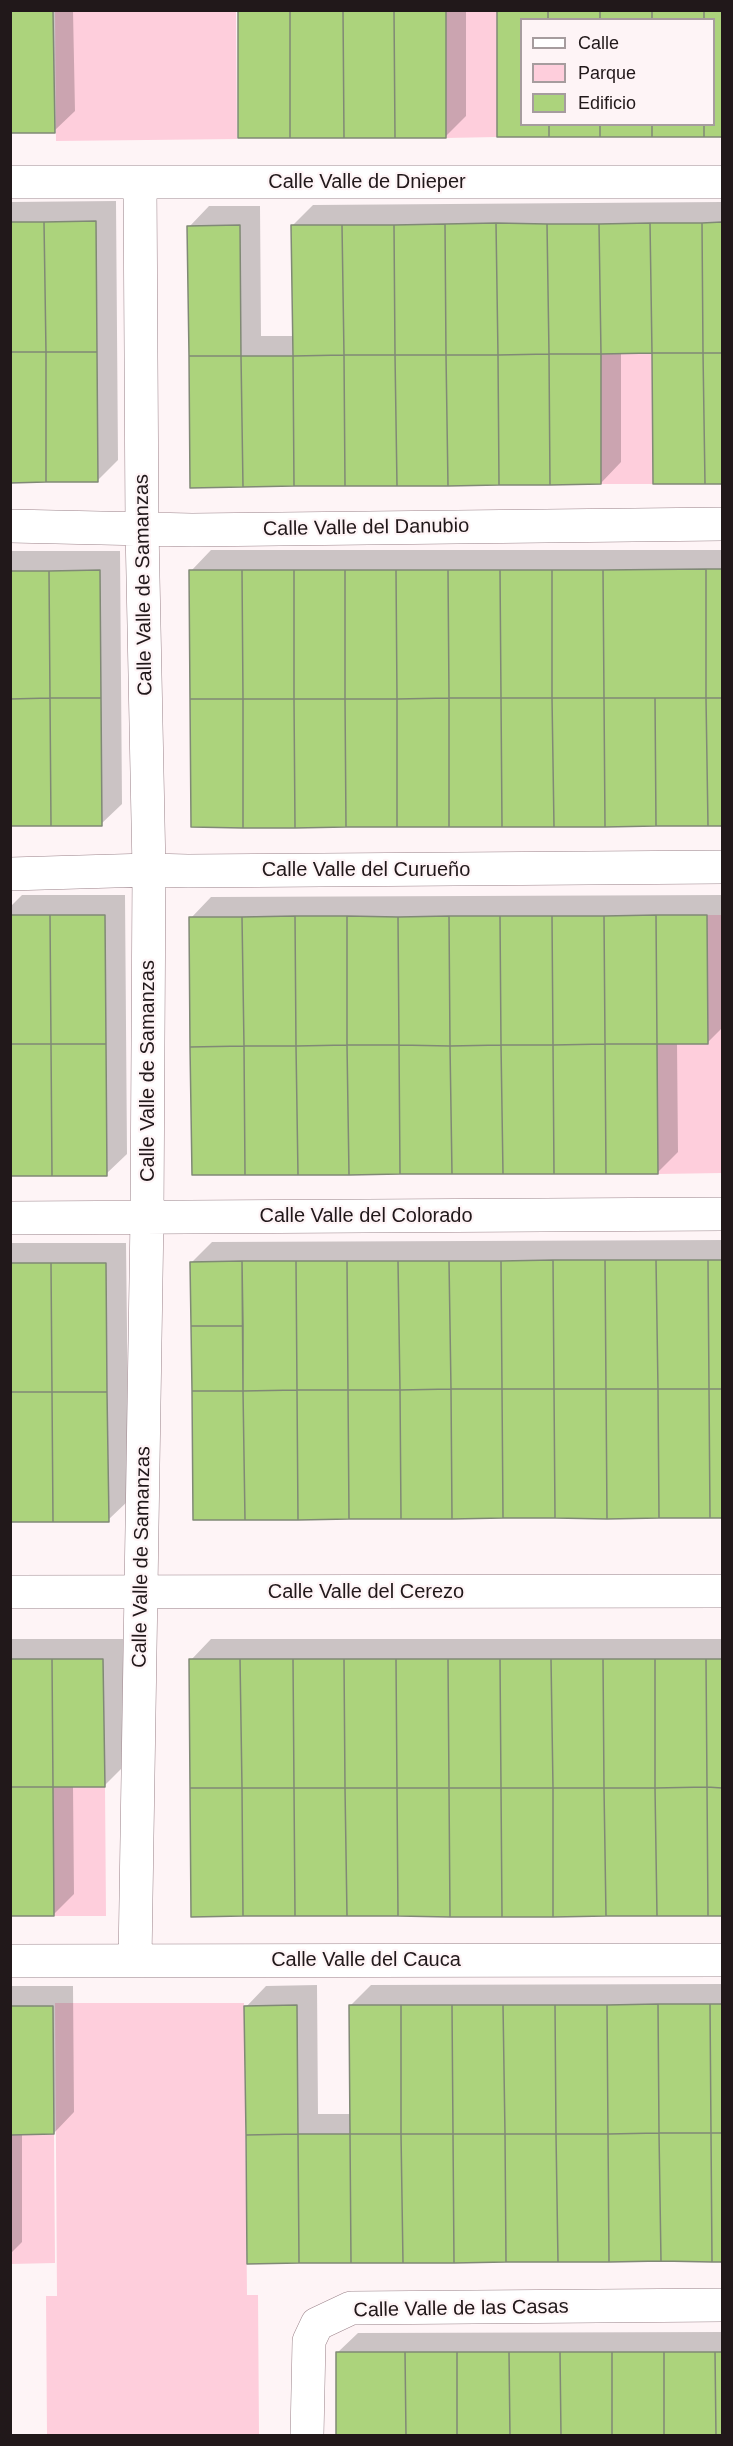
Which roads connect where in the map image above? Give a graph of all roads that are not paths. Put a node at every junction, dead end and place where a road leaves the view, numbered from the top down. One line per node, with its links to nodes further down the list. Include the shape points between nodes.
1 (10, 182): 2 (street, Calle Valle de Dnieper)
2 (140, 182): 3 (street, Calle Valle de Dnieper); 6 (street, Calle Valle de Samanzas)
3 (723, 182)
4 (723, 524): 6 (street, Calle Valle del Danubio)
5 (10, 526): 6 (street, Calle Valle del Danubio)
6 (142, 528): 8 (street, Calle Valle de Samanzas)
7 (723, 867): 8 (street, Calle Valle del Curueño)
8 (149, 870): 9 (street, Calle Valle del Curueño); 11 (street, Calle Valle de Samanzas)
9 (10, 873)
10 (723, 1214): 11 (street, Calle Valle del Colorado)
11 (147, 1217): 12 (street, Calle Valle del Colorado); 15 (street, Calle Valle de Samanzas)
12 (10, 1218)
13 (723, 1591): 15 (street, Calle Valle del Cerezo)
14 (10, 1592): 15 (street, Calle Valle del Cerezo)
15 (141, 1592): 16 (street, Calle Valle de Samanzas)
16 (135, 1960): 17 (street, Calle Valle del Cauca); 18 (street, Calle Valle del Cauca)
17 (723, 1960)
18 (10, 1961)
19 (723, 2305): 20 (street, Calle Valle de las Casas, via 351,2308 317,2324 309,2341)
20 (307, 2436)

